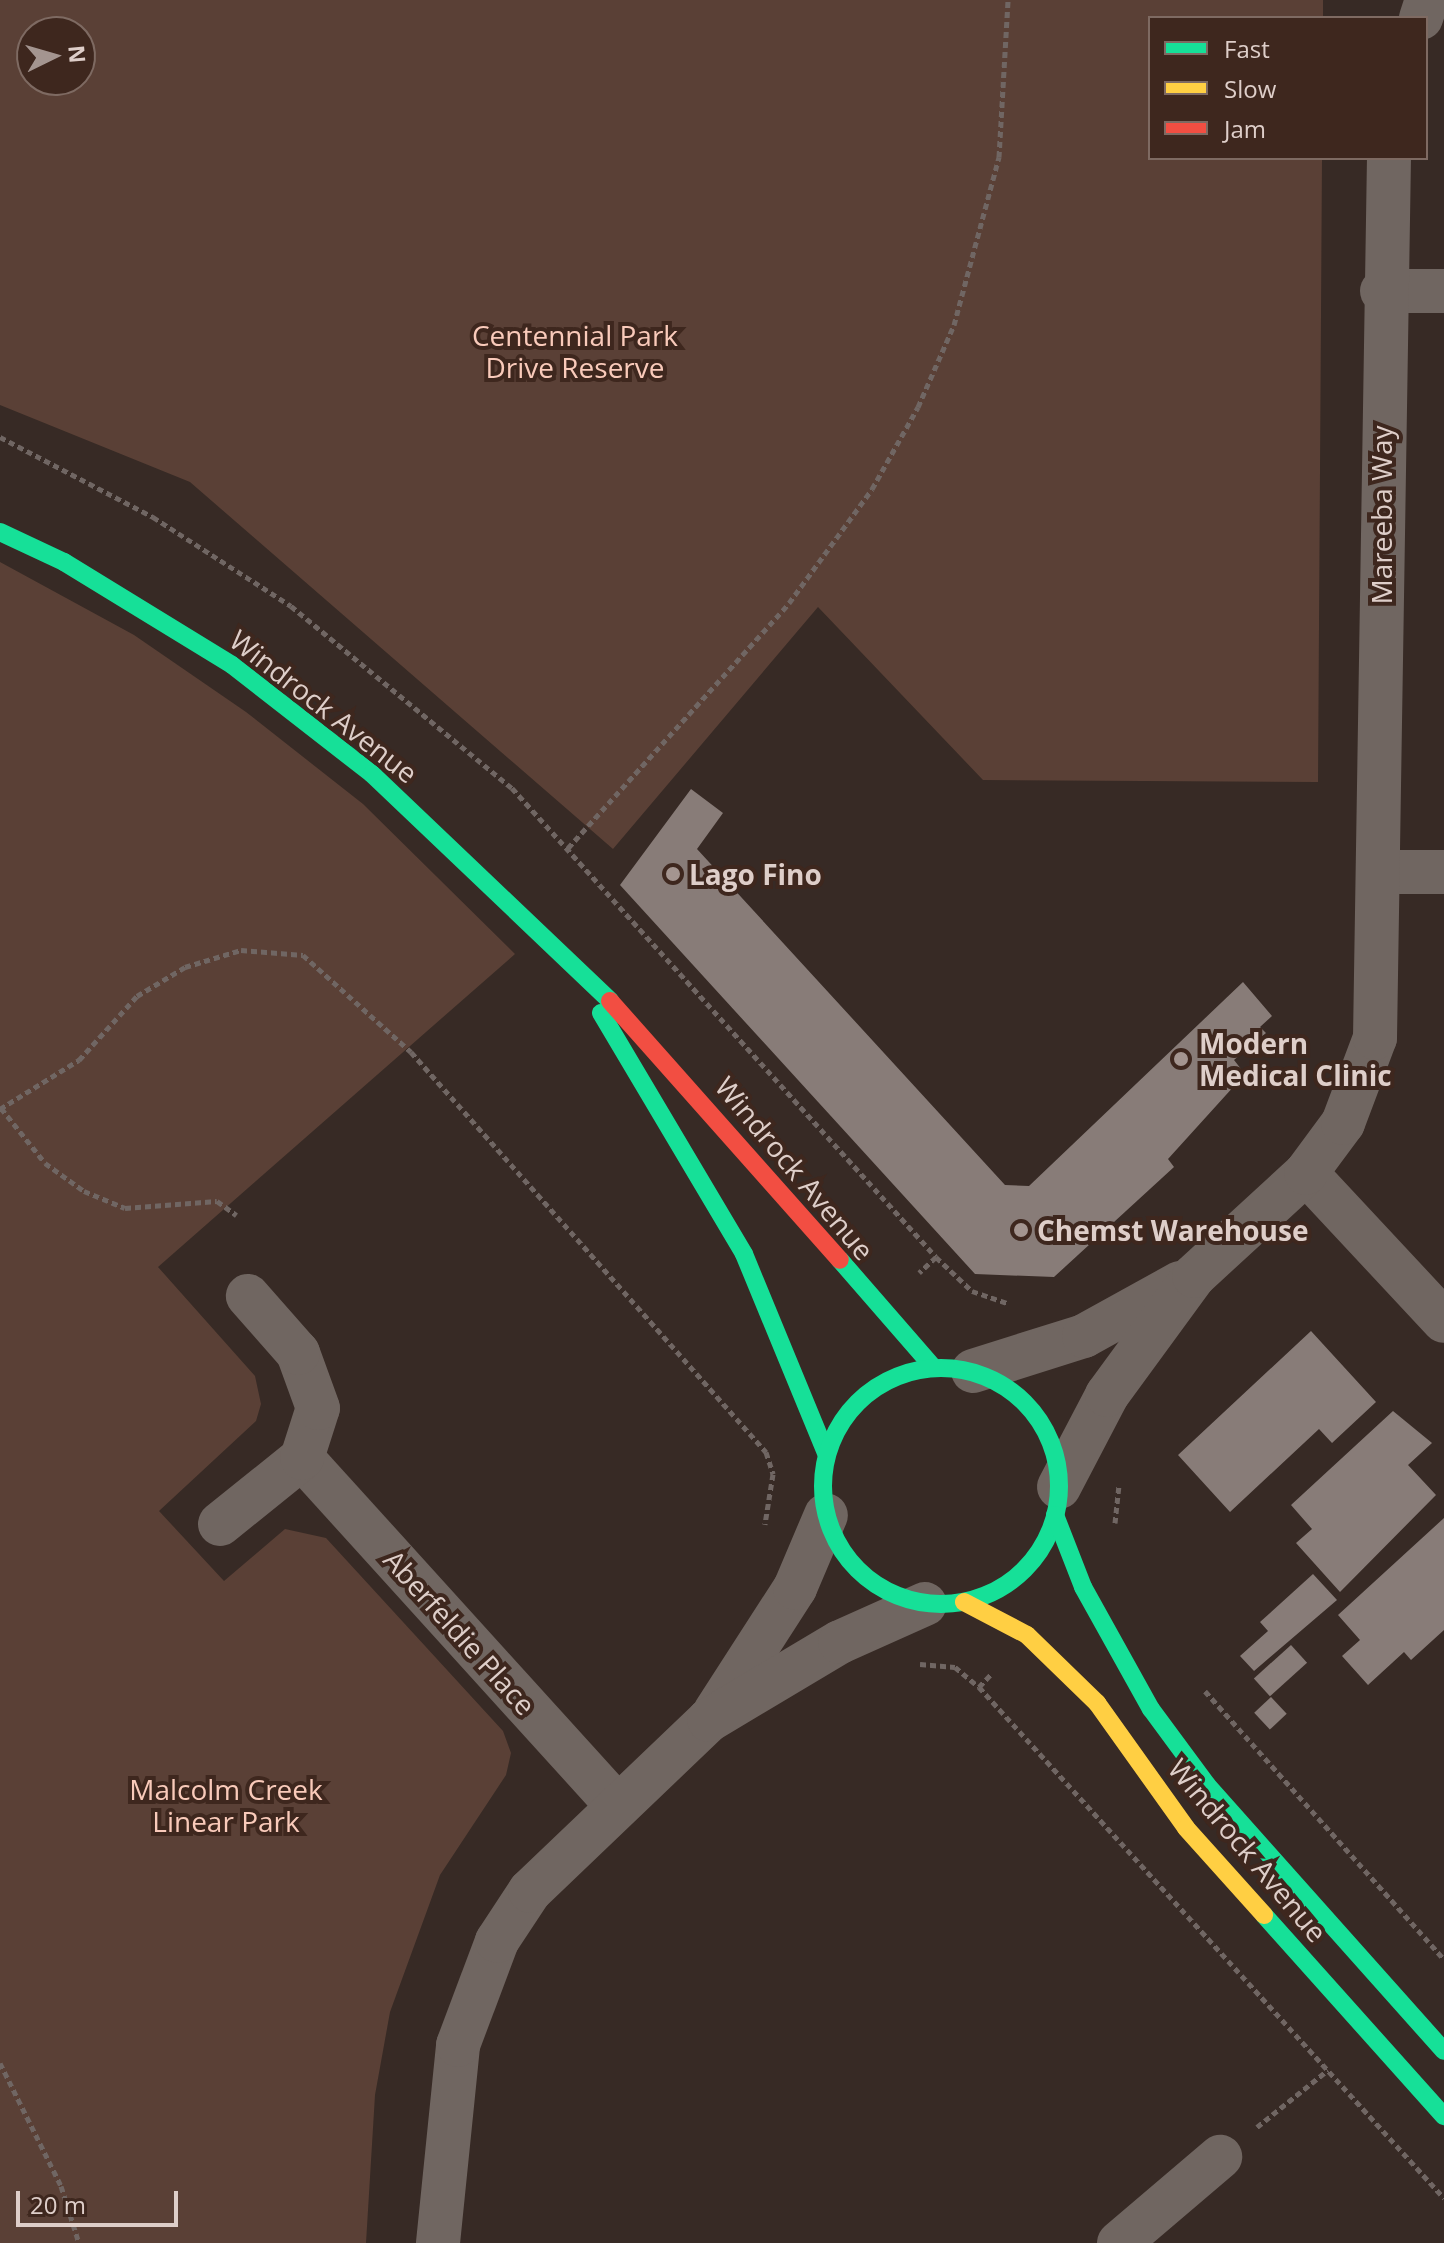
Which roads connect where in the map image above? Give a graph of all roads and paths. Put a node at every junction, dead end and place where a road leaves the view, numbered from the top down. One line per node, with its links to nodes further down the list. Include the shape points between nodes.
1 (1008, 0): 5 (path, via 999,157 954,325 918,407 872,489 789,603 568,848 438,723 291,606 153,517)
2 (1389, 160): 3 (street, Mareeba Way)
3 (1382, 291): 4 (street); 7 (street, Mareeba Way)
4 (1444, 291)
5 (0, 437)
6 (0, 532): 9 (street, Windrock Avenue, via 64,562 232,665 372,774)
7 (1381, 872): 8 (street); 11 (street, Mareeba Way, via 1375,1038 1343,1123)
8 (1444, 872)
9 (578, 973): 16 (street, Windrock Avenue, via 653,1043); 17 (street, Windrock Avenue, via 744,1254)
10 (0, 1109): 12 (path, via 45,1163 84,1191 125,1208 217,1201); 24 (path, via 79,1060 137,996 185,967 241,950 303,955 411,1052 766,1452 773,1474 763,1553)
11 (1306, 1173): 13 (street, Mareeba Way); 15 (street)
12 (236, 1215)
13 (1194, 1276): 16 (street, Mareeba Way, via 1084,1336); 20 (street, Mareeba Way, via 1107,1395)
14 (248, 1296): 18 (street, via 298,1353 315,1384 318,1408)
15 (1444, 1321)
16 (953, 1369): 17 (street, via 896,1375 866,1393); 20 (street, via 1008,1388 1036,1415 1053,1449)
17 (826, 1453): 21 (street)
18 (302, 1458): 22 (street); 29 (street, Aberfeldie Place)
19 (1121, 1478): 23 (path)
20 (1057, 1501): 25 (street, via 1023,1572); 31 (street, Windrock Avenue, via 1083,1587 1151,1709 1207,1785)
21 (826, 1515): 24 (street); 25 (street, via 862,1575)
22 (220, 1524)
23 (1114, 1533)
24 (795, 1588): 28 (street)
25 (944, 1603): 28 (street, via 840,1642); 34 (street, Windrock Avenue, via 1027,1635 1097,1703 1186,1828)
26 (909, 1665): 33 (path, via 955,1667 979,1687)
27 (1194, 1679): 30 (path)
28 (709, 1720): 29 (street)
29 (618, 1806): 38 (street, via 530,1891 476,1988 458,2045)
30 (1444, 1959)
31 (1444, 2051)
32 (0, 2063): 37 (path, via 61,2186)
33 (1328, 2070): 35 (path); 36 (path)
34 (1444, 2116)
35 (1220, 2157): 39 (street)
36 (1444, 2198)
37 (79, 2243)
38 (438, 2243)
39 (1119, 2243)

